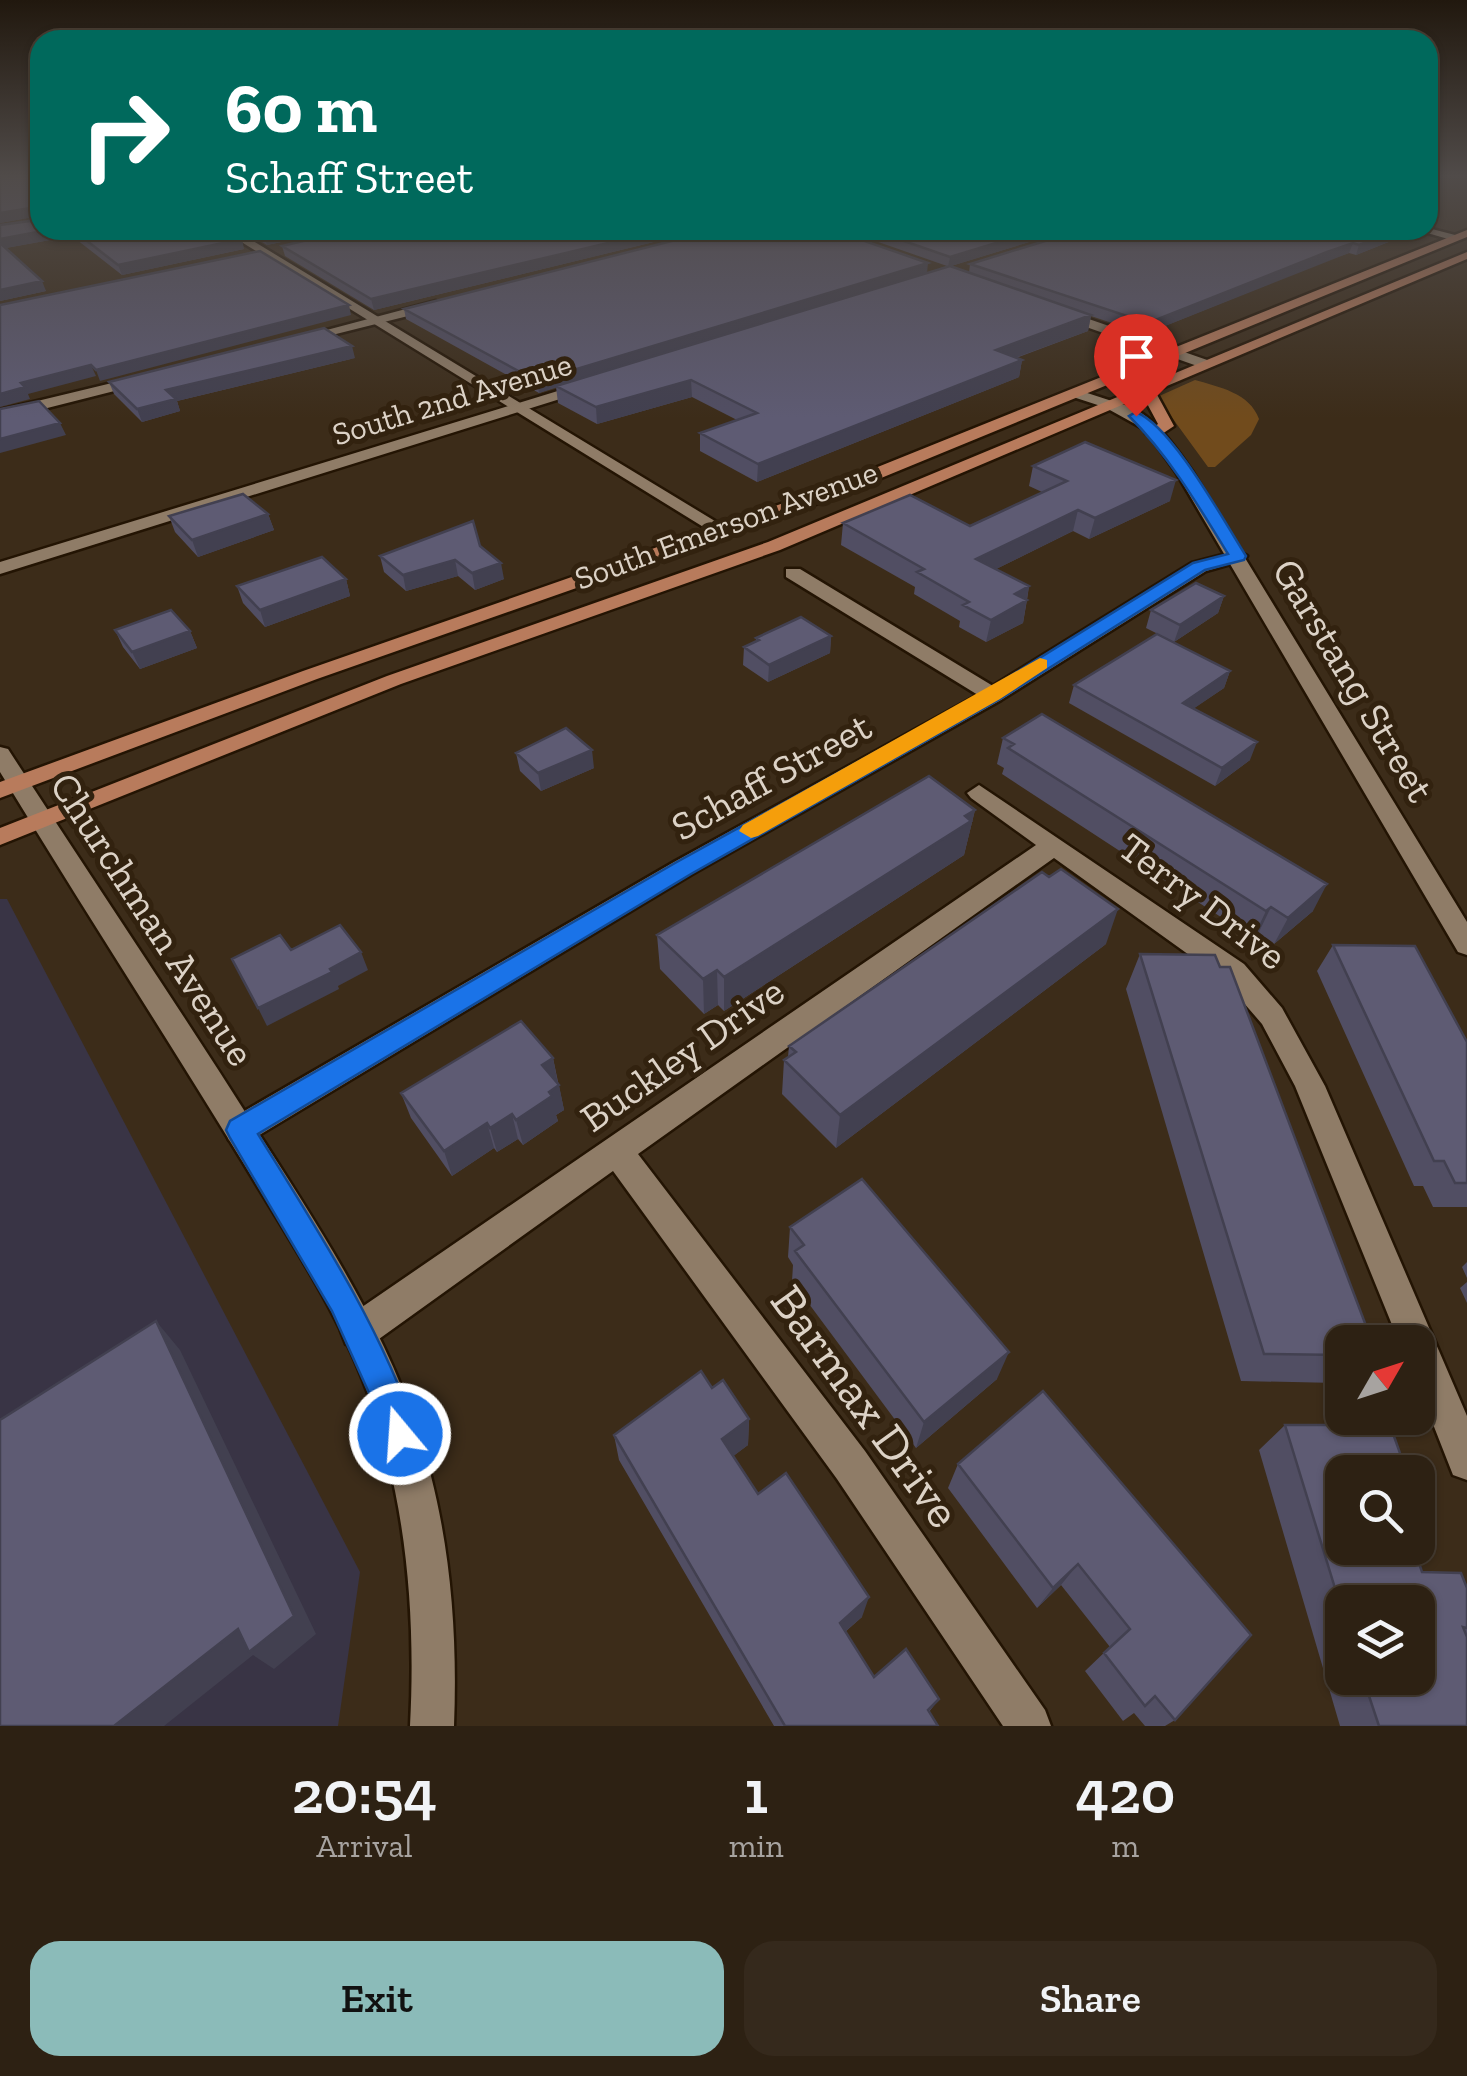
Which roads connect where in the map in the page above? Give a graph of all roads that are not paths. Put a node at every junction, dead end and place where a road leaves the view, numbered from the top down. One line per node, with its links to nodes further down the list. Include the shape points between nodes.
1 (273, 257): 6 (street)
2 (1414, 257): 8 (main road, South Emerson Avenue)
3 (1463, 257): 9 (main road, South Emerson Avenue)
4 (452, 301): 6 (street)
5 (1045, 308): 8 (street)
6 (378, 320): 7 (street); 15 (street)
7 (283, 344)
8 (1173, 353): 9 (street); 13 (main road, South Emerson Avenue)
9 (1208, 365): 12 (main road, South Emerson Avenue)
10 (151, 377): 16 (street)
11 (610, 379): 15 (street, South 2nd Avenue)
12 (1148, 391): 14 (main road, South Emerson Avenue); 17 (main road, via 1166,426)
13 (1075, 394): 14 (street, Garstang Street); 18 (main road, South Emerson Avenue)
14 (1113, 406): 17 (street, Garstang Street); 26 (main road, South Emerson Avenue, via 774,546 394,680)
15 (518, 407): 18 (street); 20 (street, South 2nd Avenue)
16 (0, 415)
17 (1154, 433): 19 (street, Garstang Street)
18 (724, 532): 24 (main road, South Emerson Avenue)
19 (1238, 556): 22 (street, Schaff Street, via 1199,567); 29 (street, Garstang Street)
20 (0, 568)
21 (794, 574): 22 (street)
22 (993, 695): 30 (street, Schaff Street, via 683,868)
23 (0, 754): 24 (street, Churchman Avenue)
24 (9, 786): 26 (street, Churchman Avenue)
25 (979, 793): 28 (street, Terry Drive)
26 (44, 819): 27 (main road, South Emerson Avenue); 30 (street, Churchman Avenue)
27 (0, 837)
28 (1053, 846): 31 (street, Buckley Drive); 32 (street, Terry Drive, via 1234,972 1278,1019)
29 (1467, 945)
30 (240, 1130): 33 (street, Churchman Avenue)
31 (615, 1149): 33 (street, Buckley Drive); 37 (street, Barmax Drive, via 850,1465)
32 (1409, 1325)
33 (359, 1330): 36 (street, Churchman Avenue, via 406,1454 426,1553)
34 (1435, 1385): 35 (street, Terry Drive)
35 (1467, 1461)
36 (432, 1726)
37 (1029, 1726)

